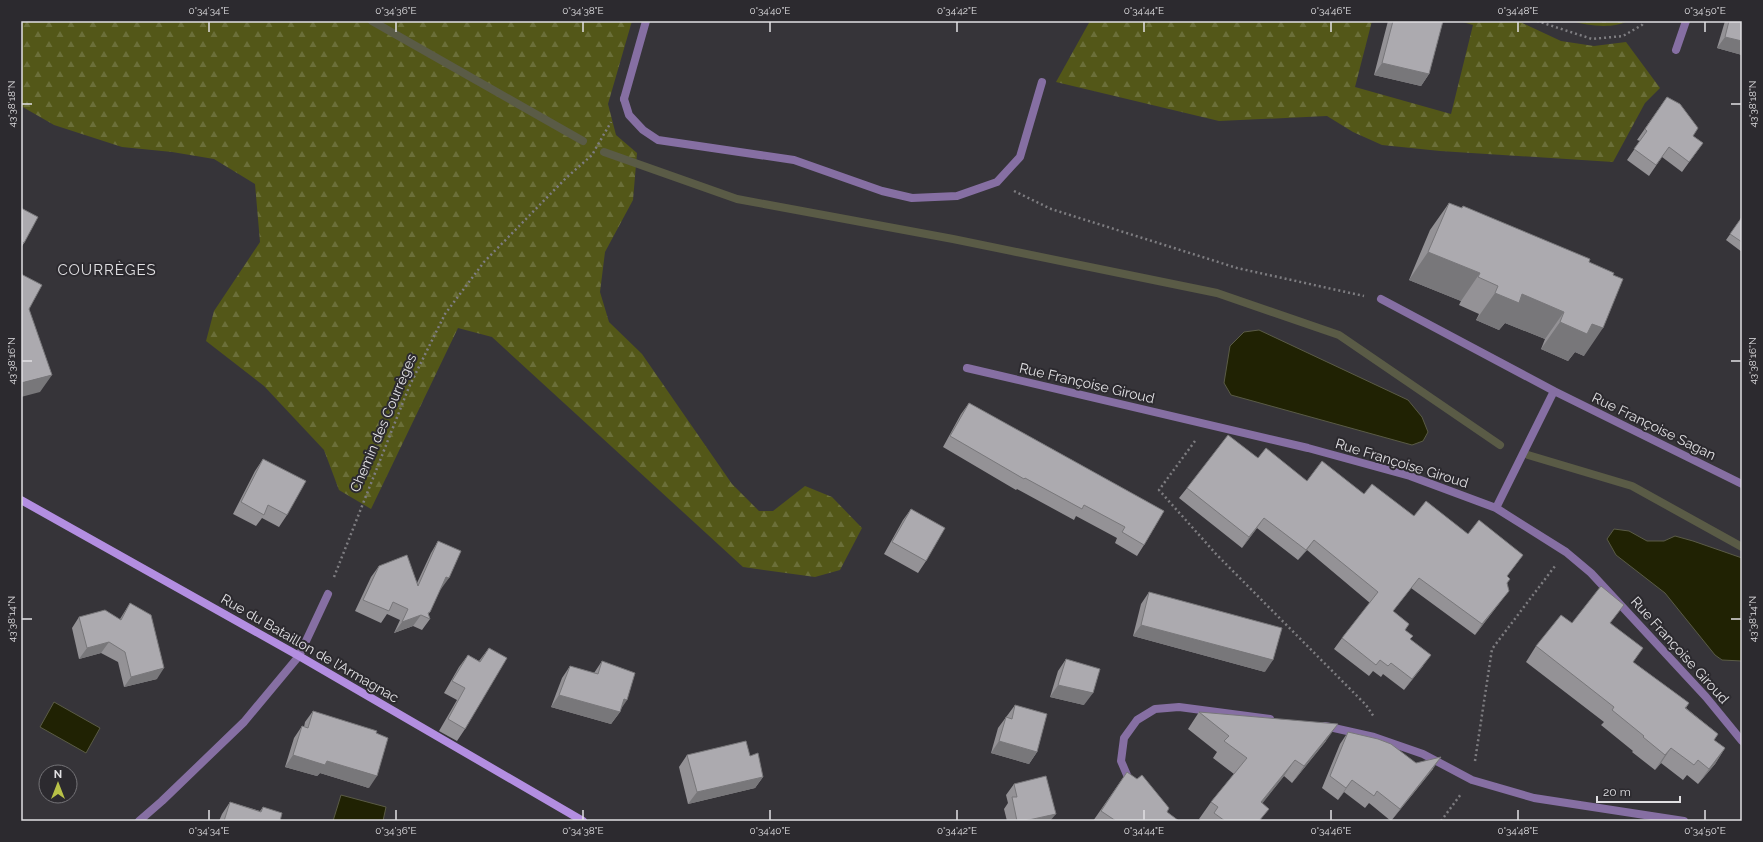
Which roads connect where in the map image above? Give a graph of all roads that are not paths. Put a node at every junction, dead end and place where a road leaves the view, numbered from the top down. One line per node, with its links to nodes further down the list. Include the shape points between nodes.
1 (646, 21): 4 (street, via 624,99 628,116 658,140 794,160 882,191 912,198 957,196 997,182 1020,157)
2 (1686, 21): 3 (street)
3 (1676, 50)
4 (1042, 82)
5 (1381, 299): 7 (street, Rue Françoise Sagan)
6 (966, 368): 10 (street, Rue Françoise Giroud, via 1308,448 1410,476)
7 (1554, 391): 8 (street, Rue Françoise Sagan); 10 (street)
8 (1742, 484)
9 (21, 500): 12 (street, Rue du Bataillon de l'Armagnac)
10 (1496, 508): 15 (street, Rue Françoise Giroud, via 1566,552 1591,573 1701,691)
11 (328, 594): 12 (street)
12 (299, 656): 17 (street, via 244,722); 18 (street, Rue du Bataillon de l'Armagnac)
13 (1277, 720): 16 (street, via 1179,707 1155,709 1137,720 1124,738 1121,761)
14 (1315, 724): 19 (street, via 1374,737 1423,754 1472,780 1534,798)
15 (1742, 741)
16 (1136, 792)
17 (139, 821)
18 (583, 821)
19 (1684, 821)

